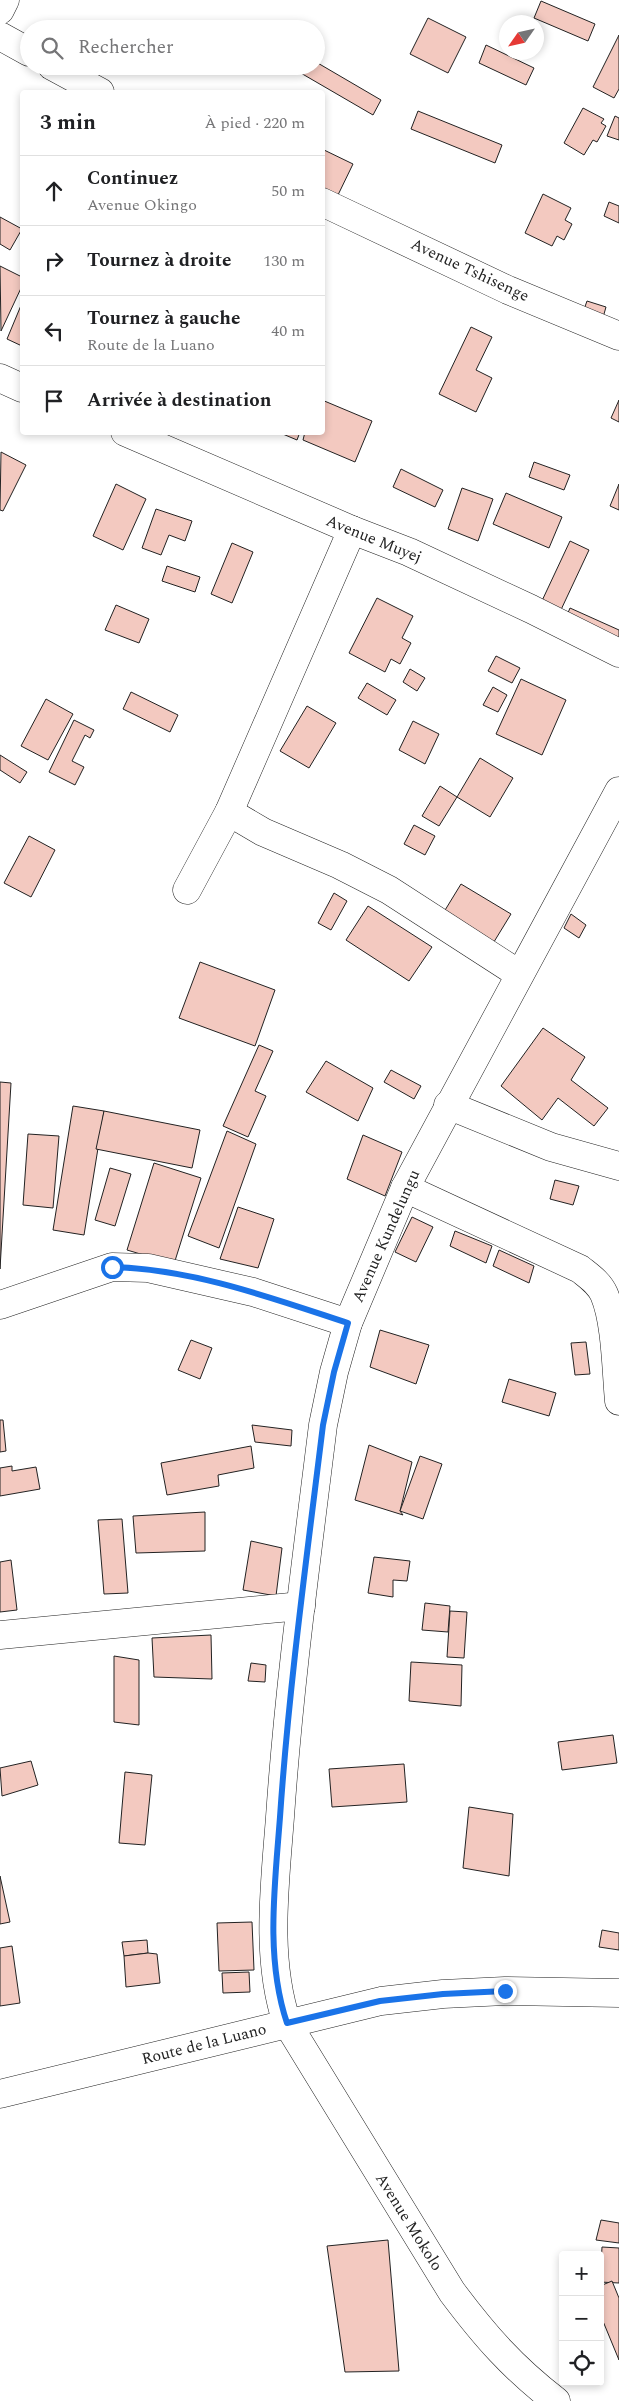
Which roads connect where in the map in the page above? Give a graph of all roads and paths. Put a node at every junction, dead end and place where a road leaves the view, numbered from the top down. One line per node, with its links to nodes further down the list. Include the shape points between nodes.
1 (5, 0): 2 (street)
2 (0, 10)
3 (0, 36): 4 (street)
4 (20, 47)
5 (69, 75): 6 (street)
6 (96, 90)
7 (325, 203): 8 (street, Avenue Tshisenge, via 508,290)
8 (619, 336)
9 (0, 378): 10 (street)
10 (20, 387)
11 (132, 435): 12 (street, Avenue Muyej)
12 (352, 530): 13 (street, Avenue Muyej, via 417,556); 15 (street)
13 (619, 653)
14 (619, 791): 17 (street, Avenue Kundelungu)
15 (229, 812): 16 (street); 17 (street, via 263,832 389,890)
16 (187, 890)
17 (519, 974): 18 (street, Avenue Kundelungu)
18 (448, 1105): 19 (street, via 551,1147); 20 (street, Avenue Kundelungu)
19 (619, 1166)
20 (405, 1188): 22 (street, Avenue Kundelungu); 23 (street, via 580,1269 596,1282 604,1293 610,1312)
21 (0, 1305): 22 (street, via 112,1267 148,1268 253,1292)
22 (348, 1323): 24 (street, Avenue Kundelungu, via 323,1425)
23 (619, 1401)
24 (301, 1606): 25 (street); 27 (street, Avenue Kundelungu, via 283,1766 274,1887 275,1968 278,1998)
25 (0, 1635)
26 (619, 1993): 27 (street, Route de la Luano, via 505,1991 443,1994 380,2001)
27 (287, 2023): 28 (street, Route de la Luano); 29 (street, Avenue Mokolo, via 452,2292 482,2332 524,2376)
28 (0, 2094)
29 (556, 2401)

